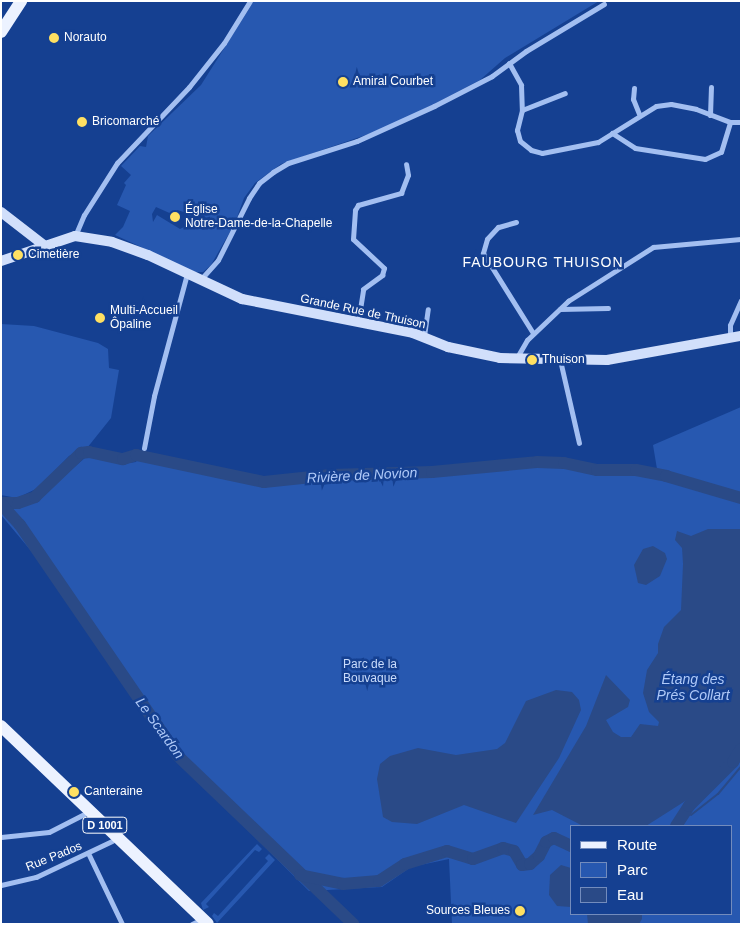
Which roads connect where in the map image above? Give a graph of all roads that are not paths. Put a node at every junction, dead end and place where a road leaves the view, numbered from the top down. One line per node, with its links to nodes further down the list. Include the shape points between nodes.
1 (21, 1): 4 (main road)
2 (250, 1): 18 (street, via 224,43 189,87 117,163 84,215)
3 (604, 4): 5 (street)
4 (1, 32)
5 (509, 63): 9 (street, via 521,85); 23 (street, via 492,76 400,123 288,163 273,172 248,198 218,260)
6 (711, 87): 11 (street)
7 (634, 88): 10 (street, via 633,99)
8 (565, 93): 9 (street)
9 (522, 110): 14 (street, via 517,130 520,141 530,150 542,153 598,142)
10 (639, 114): 11 (street, via 656,106 671,104); 14 (street)
11 (710, 115): 12 (street)
12 (730, 122): 13 (street); 14 (street, via 721,152 705,160 635,148)
13 (741, 122)
14 (612, 133)
15 (406, 164): 28 (street, via 408,174 401,193 358,206 355,210 353,239 384,268 382,275 363,289)
16 (1, 212): 20 (street)
17 (516, 222): 29 (street, via 498,227 487,239 483,253)
18 (75, 236): 20 (street); 22 (street, Grande Rue de Thuison, via 131,248)
19 (741, 239): 27 (street, via 653,247)
20 (46, 246): 21 (street)
21 (1, 261)
22 (187, 274): 23 (street, Grande Rue de Thuison); 36 (street, via 154,396)
23 (200, 280): 28 (street, Grande Rue de Thuison, via 242,299)
24 (741, 300): 32 (street, via 730,325)
25 (608, 308): 27 (street)
26 (428, 310): 30 (street)
27 (559, 310): 29 (street)
28 (358, 322): 30 (street, Grande Rue de Thuison)
29 (533, 333): 33 (street, via 521,346)
30 (424, 336): 33 (street, Grande Rue de Thuison, via 469,352)
31 (741, 336): 32 (street, Grande Rue de Thuison)
32 (730, 338): 34 (street, Grande Rue de Thuison, via 640,357)
33 (516, 359): 34 (street, Grande Rue de Thuison)
34 (560, 360): 35 (street)
35 (579, 443)
36 (144, 448)
37 (1, 726): 44 (main road, D 1001)
38 (1, 735): 39 (main road, D 1001)
39 (84, 814): 40 (street, via 49,832); 41 (main road, D 1001)
40 (1, 836)
41 (112, 841): 42 (street, Rue Pados); 44 (main road, D 1001)
42 (89, 855): 43 (street, Rue Pados, via 36,877); 45 (street)
43 (1, 885)
44 (199, 923)
45 (122, 924)

